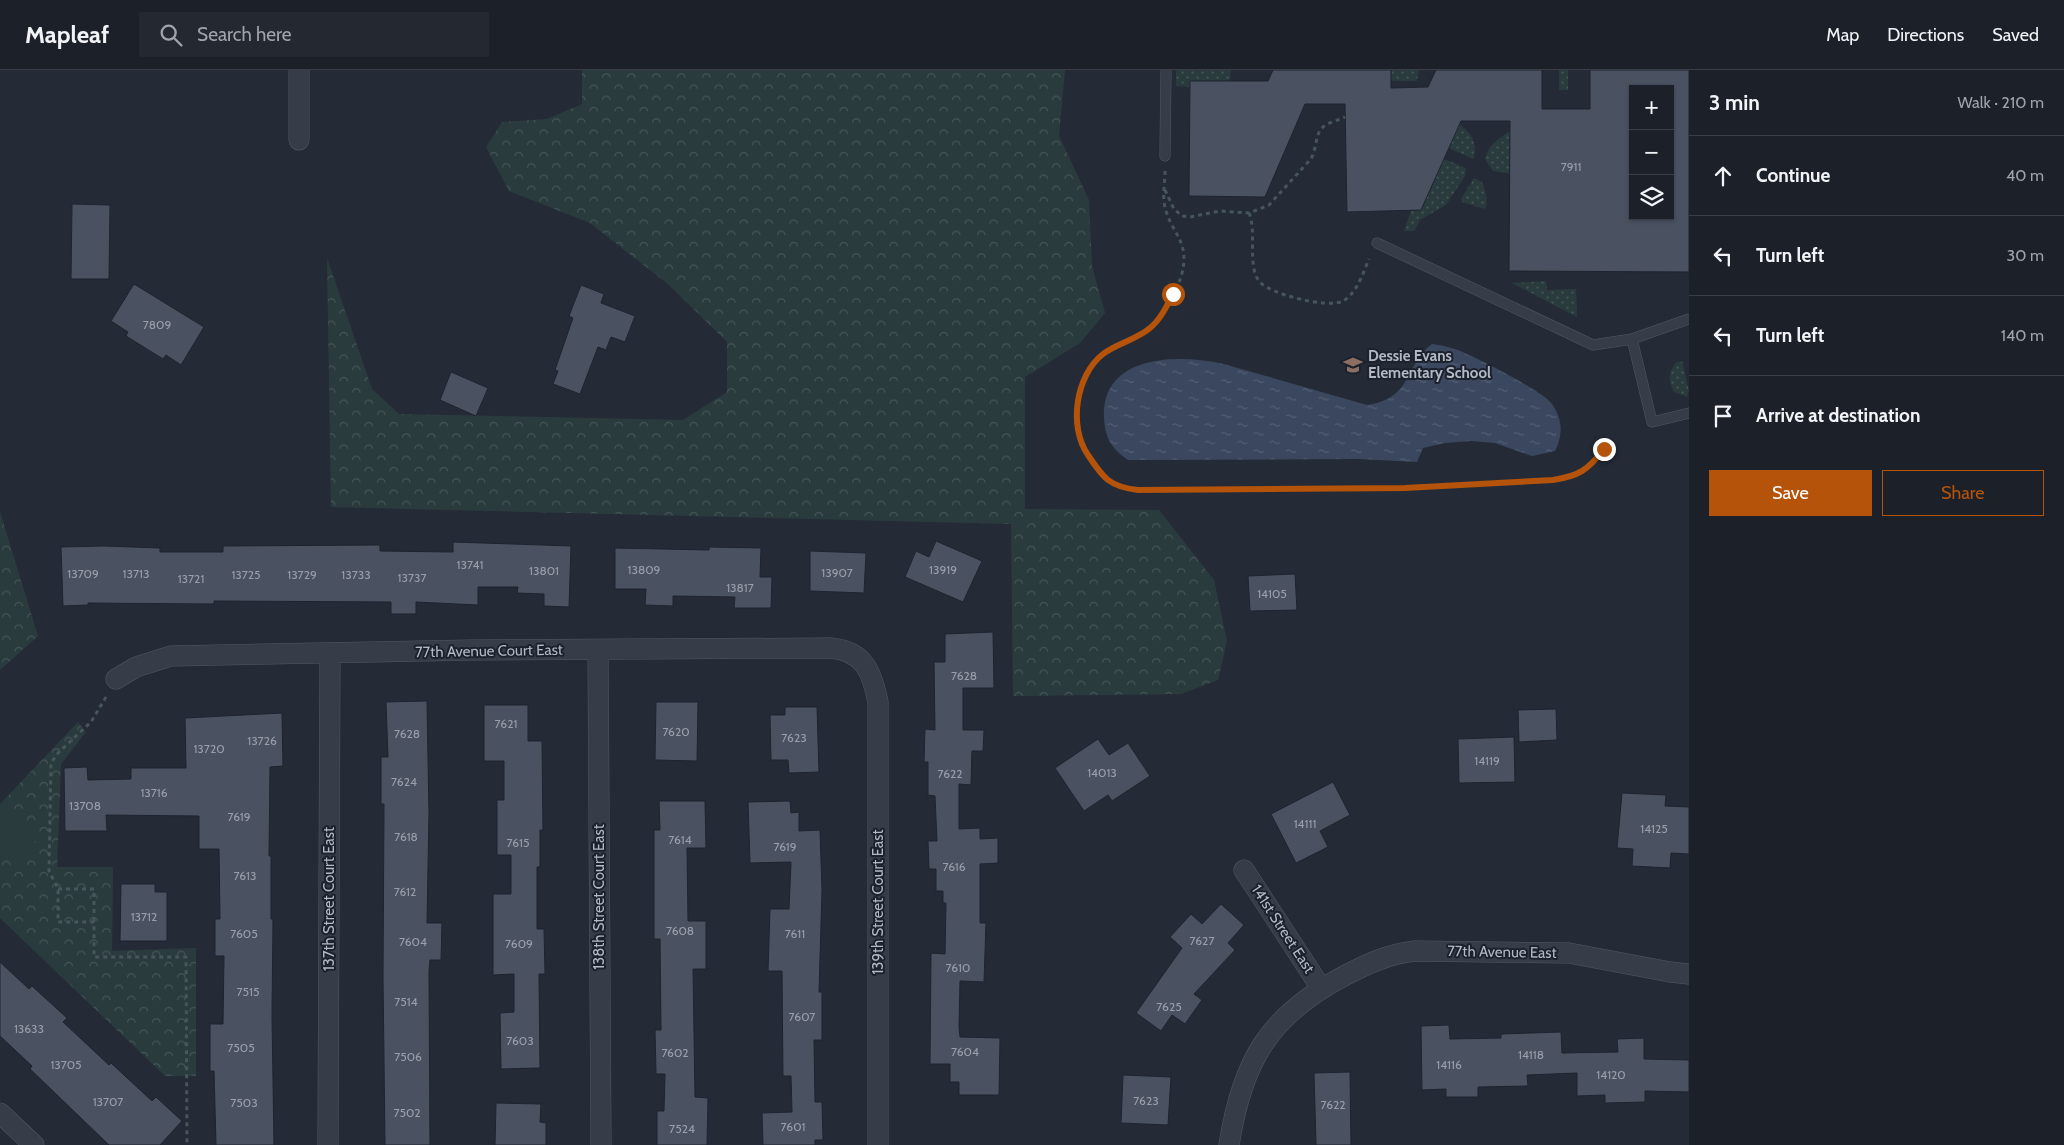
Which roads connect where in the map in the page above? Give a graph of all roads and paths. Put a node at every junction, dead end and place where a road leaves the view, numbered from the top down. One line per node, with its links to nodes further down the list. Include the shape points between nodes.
1 (299, 70): 4 (street)
2 (1166, 70): 5 (lane)
3 (1345, 117): 7 (path, via 1322,127 1316,153 1269,204)
4 (299, 140)
5 (1165, 156): 6 (path)
6 (1164, 189): 7 (path, via 1174,209 1182,216 1220,211); 12 (path, via 1164,202 1185,252 1181,277 1164,311 1150,328 1102,355 1081,386 1079,432 1086,452 1100,474 1111,483 1138,490 1405,488 1553,480 1572,477 1590,467 1604,449)
7 (1249, 213): 8 (path, via 1253,222 1254,269 1259,282 1275,292 1310,301 1342,302 1352,293)
8 (1377, 243): 10 (lane, via 1593,345)
9 (1689, 320): 10 (lane)
10 (1632, 339): 11 (lane, via 1652,422)
11 (1689, 413)
12 (1607, 437)
13 (598, 650): 14 (street, 77th Avenue Court East); 15 (street, 77th Avenue Court East, via 831,648 848,651); 26 (street, 138th Street Court East)
14 (330, 653): 16 (street, 77th Avenue Court East, via 171,656 136,667); 25 (street, 137th Street Court East)
15 (863, 662): 27 (street, 139th Street Court East, via 874,684 878,702)
16 (116, 679): 18 (path, via 91,722 51,763 48,871)
17 (1244, 870): 21 (street, 141st Street East)
18 (58, 889): 19 (path, via 58,922); 19 (path, via 94,889)
19 (94, 922): 24 (path, via 94,957 186,957)
20 (1689, 974): 21 (street, 77th Avenue East, via 1569,953 1415,951 1369,962)
21 (1321, 988): 28 (street, 77th Avenue East, via 1279,1021 1260,1048 1246,1074 1235,1107)
22 (0, 1113): 23 (street)
23 (34, 1145)
24 (187, 1145)
25 (328, 1145)
26 (601, 1145)
27 (878, 1145)
28 (1229, 1145)

